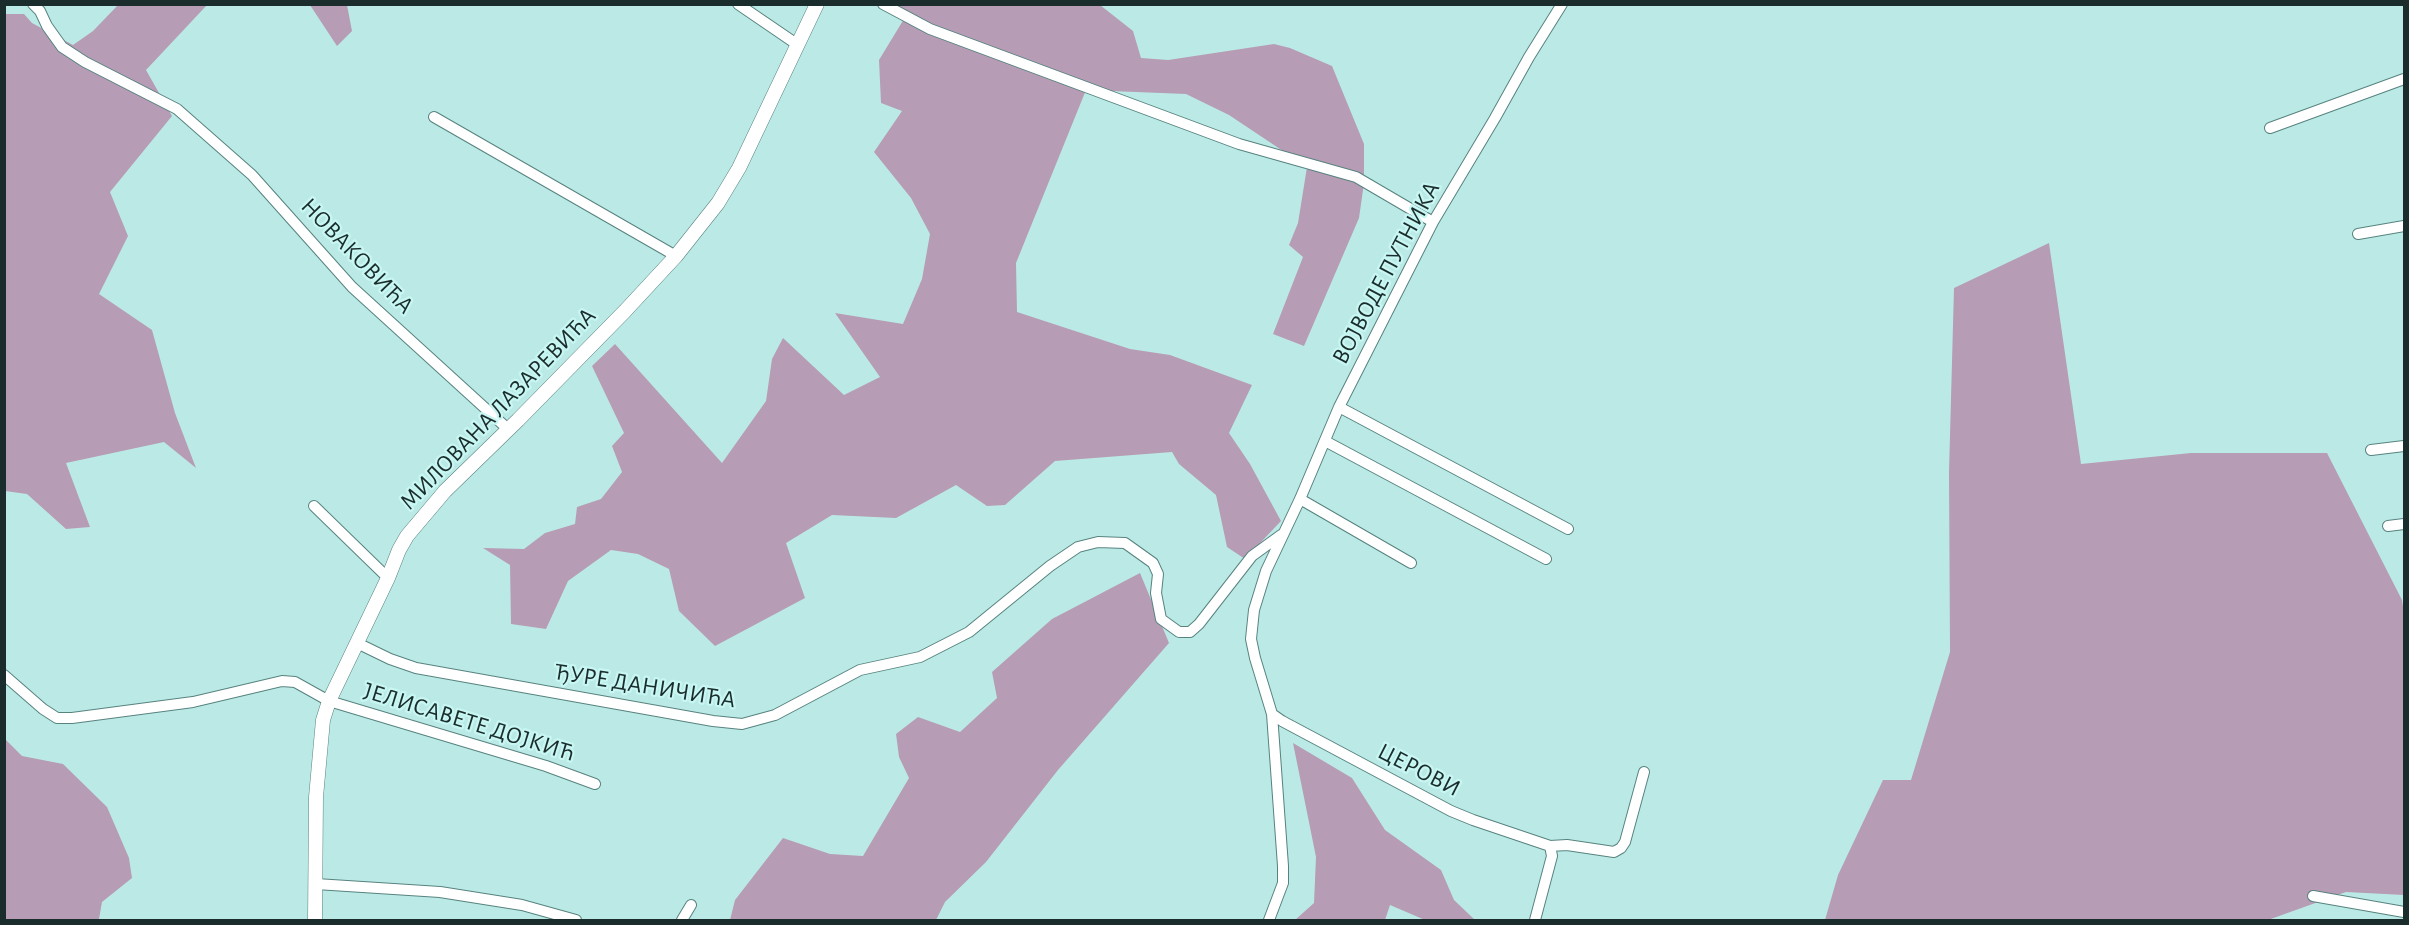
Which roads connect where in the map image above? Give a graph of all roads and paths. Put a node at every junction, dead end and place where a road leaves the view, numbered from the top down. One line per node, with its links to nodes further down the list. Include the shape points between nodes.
1 (33, 4): 15 (street, НОВАКОВИЋА, via 62,47 177,109 252,174 352,287)
2 (738, 4): 6 (street)
3 (817, 4): 6 (street, МИЛОВАНА ЛАЗАРЕВИЋА)
4 (883, 4): 10 (street, via 930,29 1239,144 1356,177)
5 (1562, 4): 10 (street, ВОЈВОДЕ ПУТНИКА)
6 (798, 45): 13 (street, МИЛОВАНА ЛАЗАРЕВИЋА, via 731,183)
7 (2404, 79): 9 (street)
8 (434, 117): 13 (street)
9 (2270, 128)
10 (1433, 222): 14 (street, ВОЈВОДЕ ПУТНИКА)
11 (2404, 226): 12 (street)
12 (2358, 234)
13 (676, 256): 15 (street, МИЛОВАНА ЛАЗАРЕВИЋА)
14 (1339, 407): 16 (street, ВОЈВОДЕ ПУТНИКА); 23 (street)
15 (508, 430): 27 (street, МИЛОВАНА ЛАЗАРЕВИЋА, via 445,491 407,536)
16 (1325, 441): 19 (street, ВОЈВОДЕ ПУТНИКА); 25 (street)
17 (2404, 446): 18 (street)
18 (2371, 450)
19 (1300, 499): 24 (street, ВОЈВОДЕ ПУТНИКА); 26 (street)
20 (314, 506): 27 (street)
21 (2404, 524): 22 (street)
22 (2388, 526)
23 (1568, 529)
24 (1284, 533): 28 (street, ЂУРЕ ДАНИЧИЋА, via 1252,556 1190,632 1179,632 1161,619 1156,593 1158,574 1153,563 1125,543 1098,542 1078,547 969,632 920,657 860,670 775,715 742,723 416,668); 31 (street, ВОЈВОДЕ ПУТНИКА, via 1266,570 1254,610 1251,639)
25 (1546, 559)
26 (1411, 563)
27 (388, 578): 28 (street, МИЛОВАНА ЛАЗАРЕВИЋА)
28 (357, 644): 30 (street, МИЛОВАНА ЛАЗАРЕВИЋА)
29 (4, 675): 30 (street, ЈЕЛИСАВЕТЕ ДОЈКИЋ, via 57,718 193,702 282,681 295,682)
30 (329, 701): 33 (street, ЈЕЛИСАВЕТЕ ДОЈКИЋ); 35 (street, МИЛОВАНА ЛАЗАРЕВИЋА, via 323,720 315,797)
31 (1272, 714): 34 (street, ЦЕРОВИ, via 1451,811); 42 (street, via 1283,883)
32 (1644, 772): 34 (street, ЦЕРОВИ, via 1621,848 1610,853)
33 (596, 784)
34 (1550, 846): 43 (street, via 1552,856)
35 (316, 884): 39 (street, МИЛОВАНА ЛАЗАРЕВИЋА); 40 (street, via 440,891 522,905)
36 (2313, 896): 38 (street)
37 (691, 905): 41 (street)
38 (2404, 912)
39 (315, 921)
40 (576, 921)
41 (682, 921)
42 (1269, 921)
43 (1535, 921)

